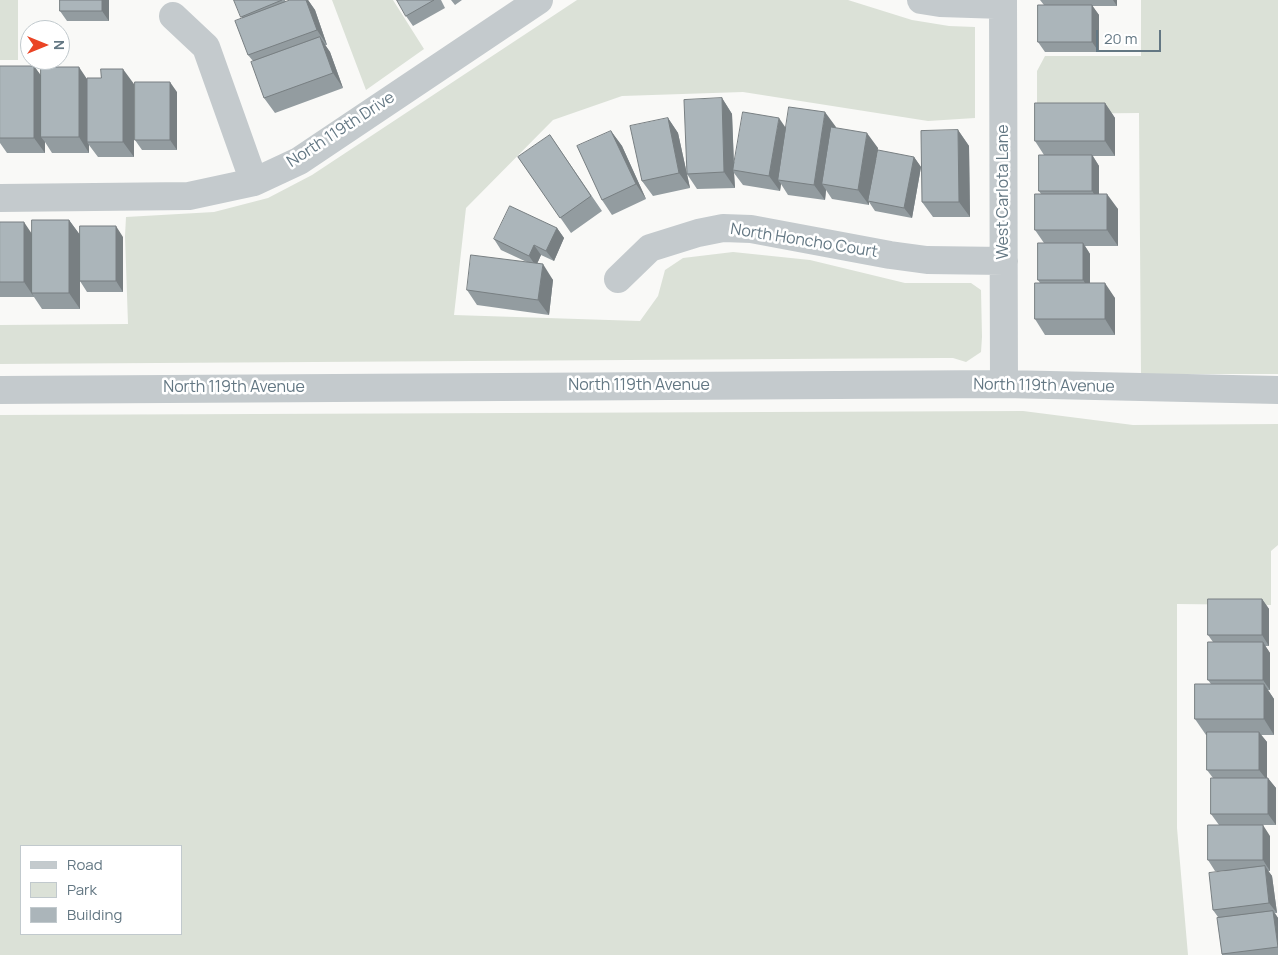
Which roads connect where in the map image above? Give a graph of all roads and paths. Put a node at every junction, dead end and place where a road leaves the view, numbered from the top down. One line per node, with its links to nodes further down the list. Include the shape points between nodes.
1 (539, 0): 5 (street, North 119th Drive, via 299,161)
2 (920, 0): 3 (street, via 940,3)
3 (1002, 2): 7 (street, West Carlota Lane)
4 (173, 16): 5 (street, via 206,47)
5 (254, 182): 6 (street, North 119th Drive, via 189,196)
6 (0, 198)
7 (1004, 261): 8 (street, North Honcho Court, via 927,260 751,229 723,228 650,248); 9 (street, West Carlota Lane)
8 (618, 279)
9 (1004, 384): 10 (street, North 119th Avenue); 11 (street, North 119th Avenue)
10 (0, 390)
11 (1278, 390)

